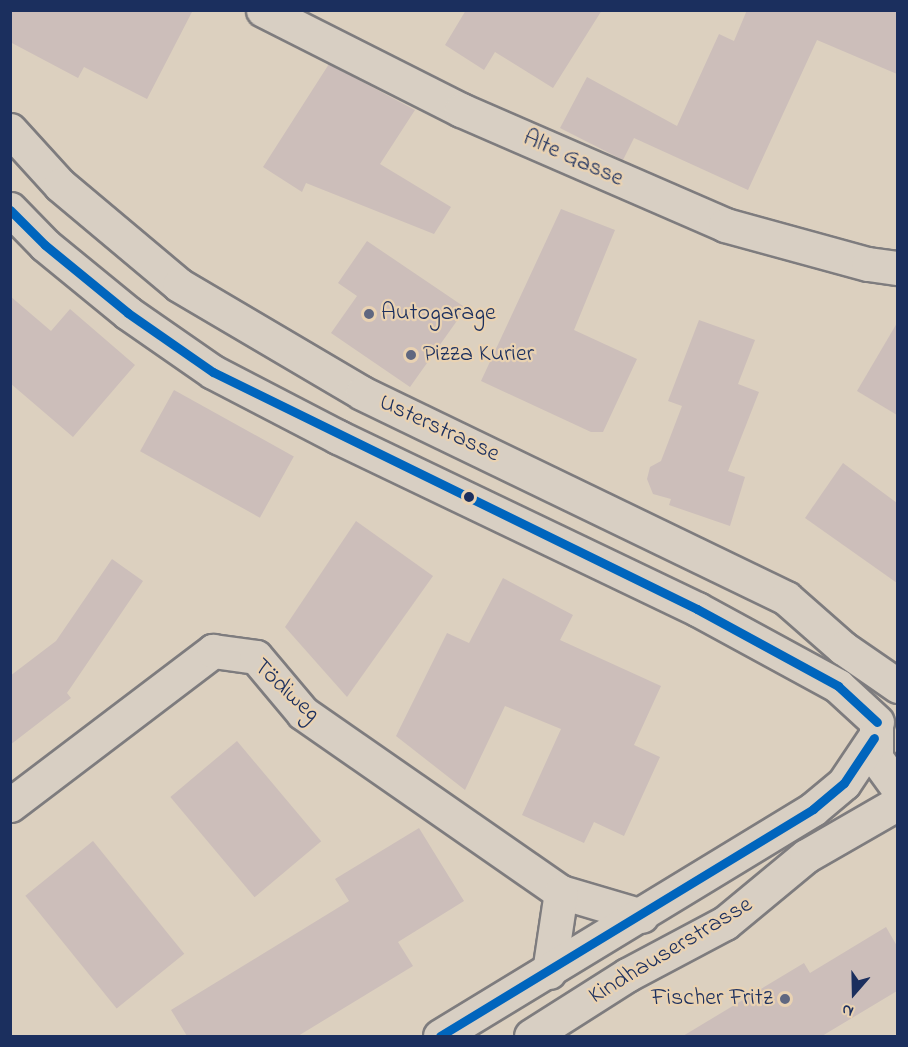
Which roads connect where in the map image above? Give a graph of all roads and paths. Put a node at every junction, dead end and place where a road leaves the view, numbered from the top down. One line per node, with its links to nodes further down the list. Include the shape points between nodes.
1 (263, 10): 4 (main road, Alte Gasse, via 461,110 725,225 868,264)
2 (10, 130): 5 (main road, Usterstrasse, via 60,185 178,285 362,393 786,598 843,648)
3 (10, 208): 7 (main road, Usterstrasse, via 45,245 128,313 213,372 338,438 697,609 838,686)
4 (897, 267)
5 (897, 686)
6 (897, 696): 7 (main road, Kindhauserstrasse)
7 (875, 730): 8 (main road, via 876,758); 12 (main road, Kindhauserstrasse, via 831,796)
8 (897, 788)
9 (897, 803): 15 (main road, Kindhauserstrasse, via 806,856 724,923 627,975)
10 (10, 805): 11 (main road, Tödiweg, via 213,651 256,657 303,713)
11 (561, 892): 12 (main road, Tödiweg); 13 (main road)
12 (642, 916): 13 (main road, Kindhauserstrasse)
13 (549, 972): 14 (main road, Kindhauserstrasse)
14 (440, 1036)
15 (531, 1036)

